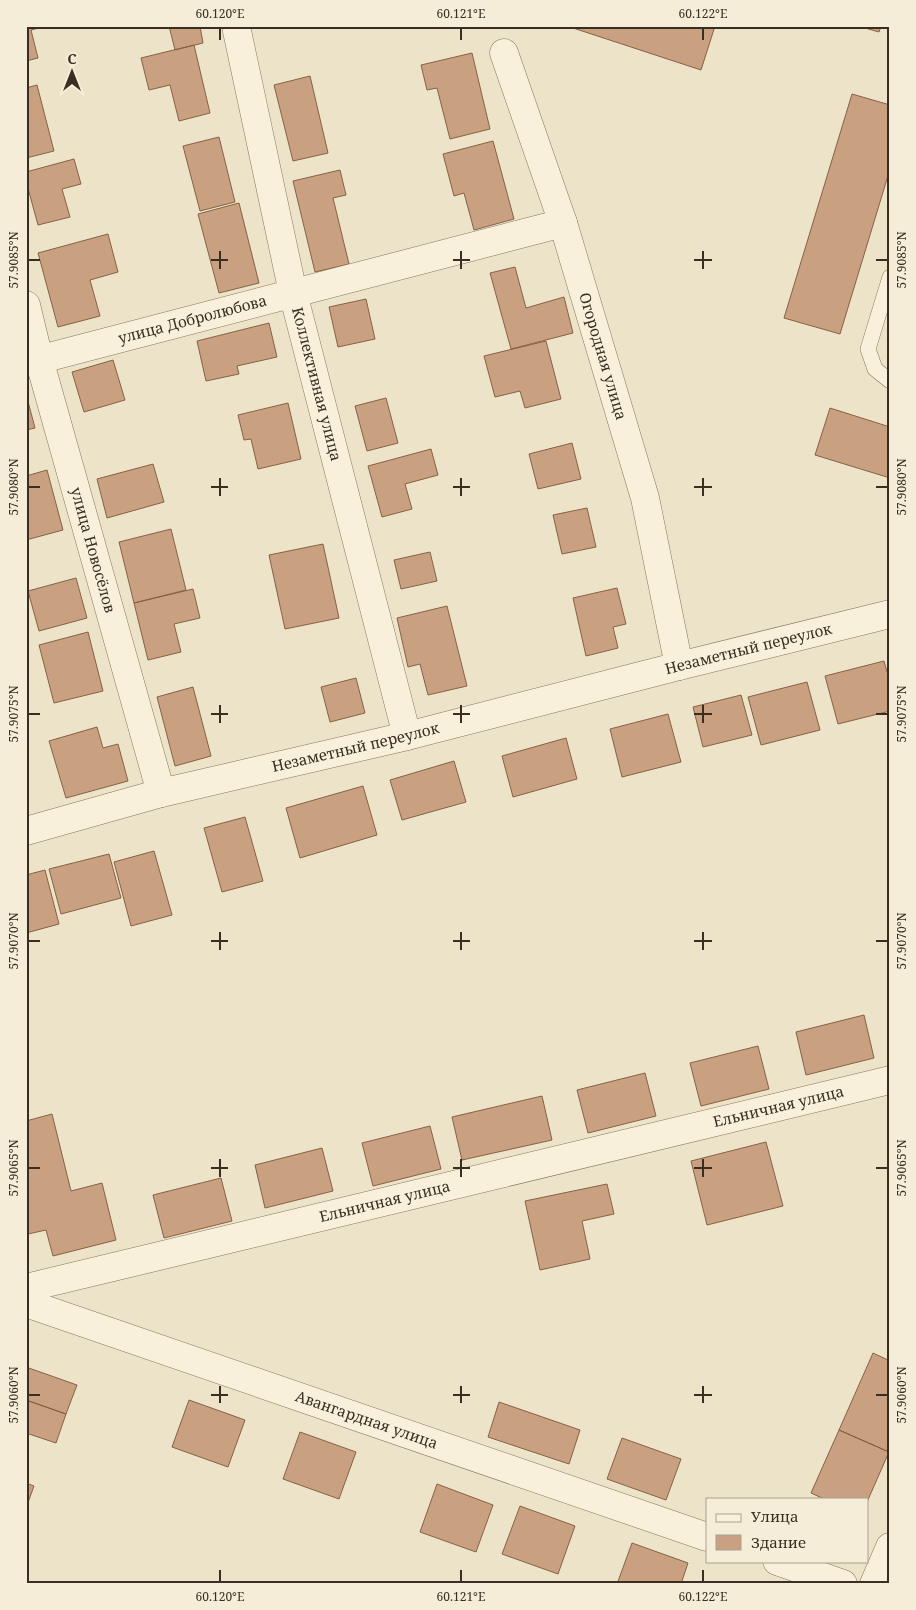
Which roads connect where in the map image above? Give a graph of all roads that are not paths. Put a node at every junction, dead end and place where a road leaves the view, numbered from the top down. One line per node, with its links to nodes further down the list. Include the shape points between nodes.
1 (237, 29): 5 (street, Коллективная улица)
2 (504, 53): 3 (street, Огородная улица)
3 (563, 224): 5 (street, улица Добролюбова); 10 (street, Огородная улица, via 644,498)
4 (890, 277): 8 (lane, via 868,349 875,369)
5 (293, 293): 7 (street, улица Добролюбова); 11 (street, Коллективная улица)
6 (26, 306): 7 (street, улица Новосёлов)
7 (33, 361): 12 (street, улица Новосёлов)
8 (890, 381)
9 (890, 614): 10 (street, Незаметный переулок)
10 (679, 666): 11 (street, Незаметный переулок)
11 (407, 736): 12 (street, Незаметный переулок)
12 (161, 793): 13 (street, Незаметный переулок)
13 (26, 831)
14 (890, 1080): 15 (street, Ельничная улица)
15 (26, 1288)
16 (26, 1303): 17 (street, Авангардная улица)
17 (706, 1537)
18 (890, 1547): 21 (street)
19 (780, 1562): 20 (street)
20 (843, 1584)
21 (874, 1584)

